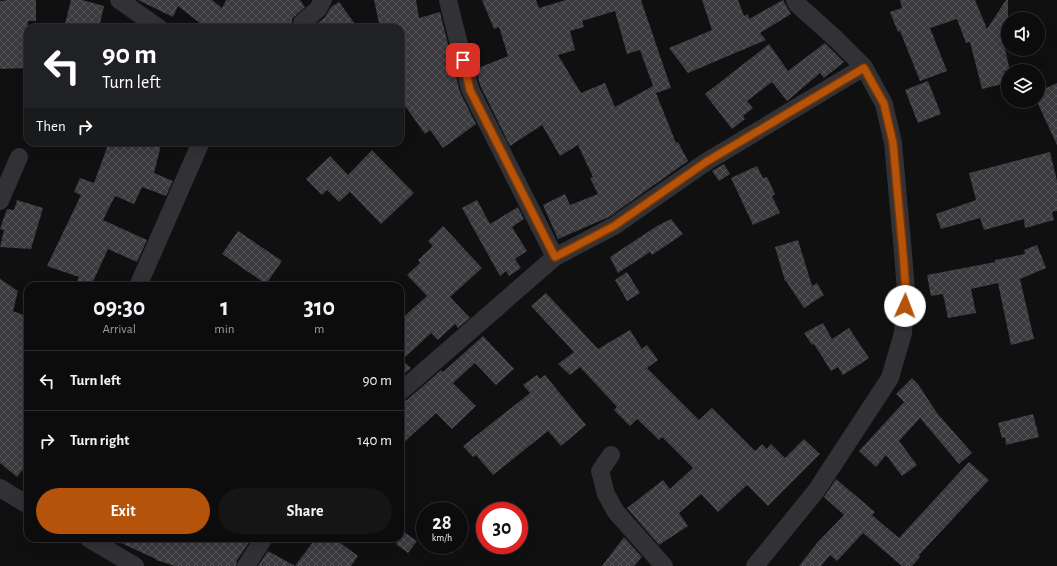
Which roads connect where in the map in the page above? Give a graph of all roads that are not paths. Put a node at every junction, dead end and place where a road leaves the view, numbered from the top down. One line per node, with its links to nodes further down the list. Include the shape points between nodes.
1 (119, 0): 6 (street)
2 (323, 0): 5 (street, via 318,9)
3 (448, 0): 11 (street, via 470,90)
4 (795, 0): 7 (street)
5 (302, 23)
6 (153, 24)
7 (864, 68): 11 (street, via 706,162 614,226); 22 (street, via 884,104 893,143 906,292 903,333 890,378 816,491)
8 (199, 146): 12 (street)
9 (19, 156): 10 (street)
10 (0, 201)
11 (555, 257): 13 (street)
12 (140, 282)
13 (404, 389)
14 (611, 455): 21 (street, via 600,471 606,494 616,512)
15 (0, 488): 16 (street)
16 (24, 503)
17 (95, 542): 19 (street)
18 (261, 542): 20 (street)
19 (135, 566)
20 (246, 566)
21 (664, 566)
22 (755, 566)

